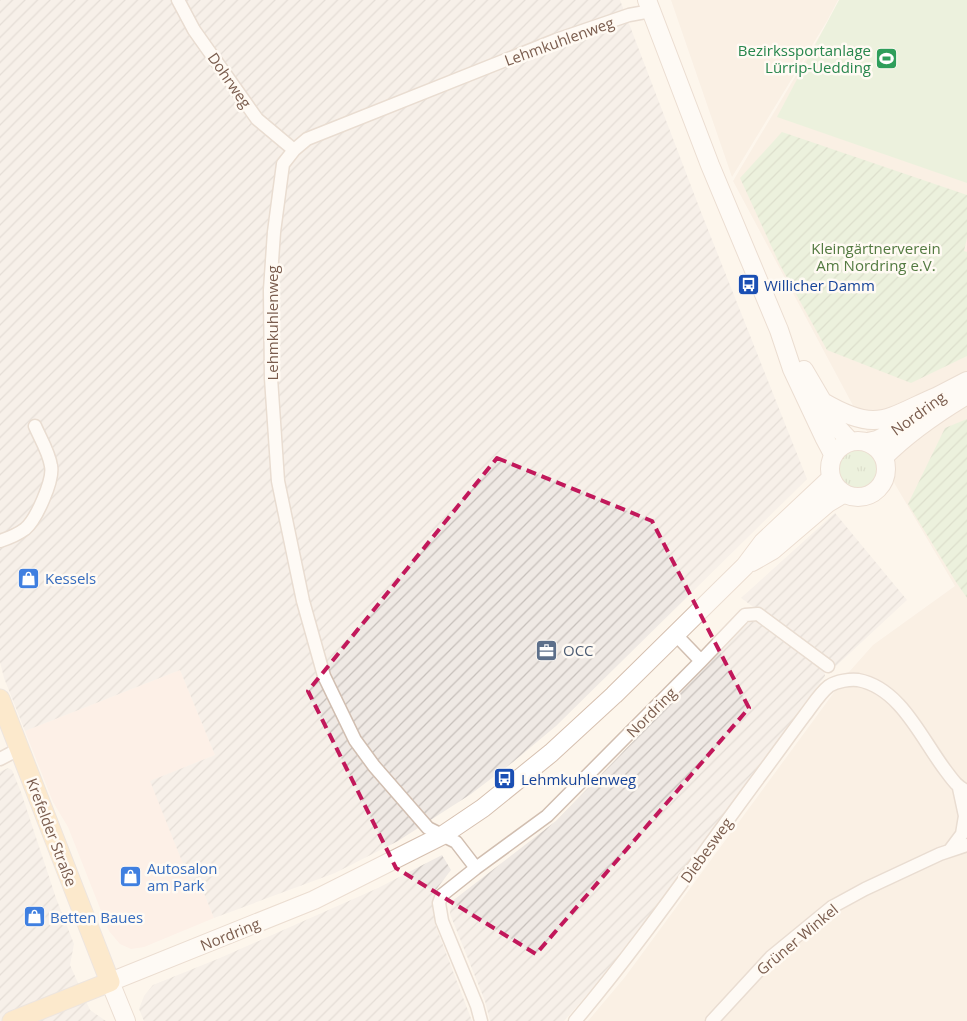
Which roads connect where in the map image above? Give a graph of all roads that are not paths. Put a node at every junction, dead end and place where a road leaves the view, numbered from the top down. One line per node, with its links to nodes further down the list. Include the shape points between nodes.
1 (178, 0): 3 (street, Dohrweg, via 194,30 257,119)
2 (649, 5): 3 (street, Lehmkuhlenweg, via 307,139); 4 (main road)
3 (294, 150): 25 (street, Lehmkuhlenweg, via 283,164 274,232 270,290 271,378 278,481 303,602 324,676 356,740 374,766 428,828)
4 (778, 330): 8 (main road); 12 (main road, via 792,370)
5 (967, 381): 7 (main road, Nordring)
6 (967, 395): 13 (main road, Nordring, via 932,415)
7 (938, 396): 8 (main road, via 892,417 874,421 855,418); 11 (main road, Nordring, via 887,435)
8 (821, 401): 10 (main road)
9 (35, 426): 16 (street, via 51,466 51,479 26,528)
10 (850, 441): 11 (main road); 12 (main road)
11 (868, 442): 13 (main road)
12 (833, 454): 14 (main road, via 829,470)
13 (884, 457): 15 (main road, via 886,474 877,490 861,497)
14 (831, 478): 15 (main road); 17 (main road, Nordring, via 763,542)
15 (843, 494): 17 (main road, Nordring, via 773,550)
16 (0, 541)
17 (745, 566): 18 (main road, Nordring)
18 (676, 635): 19 (street); 25 (main road, Nordring, via 551,753 483,808)
19 (701, 661): 20 (street, Nordring, via 744,615 758,614); 28 (street, Nordring, via 547,816)
20 (828, 666)
21 (0, 699): 22 (main road, Krefelder Straße)
22 (19, 749): 23 (street); 29 (main road, Krefelder Straße)
23 (0, 759)
24 (963, 789): 27 (street, via 965,816 962,834); 33 (street, Diebesweg, via 894,700 875,686 857,680 829,686 616,973)
25 (443, 835): 28 (street, via 456,842); 29 (main road, Nordring, via 314,900)
26 (967, 845): 27 (street, Grüner Winkel)
27 (950, 850): 34 (street, Grüner Winkel, via 832,908 771,957)
28 (476, 868): 32 (street, Nordring, via 442,894 439,904 442,920)
29 (110, 982): 30 (main road, Nordring); 31 (main road, Krefelder Straße)
30 (12, 1021)
31 (126, 1021)
32 (481, 1021)
33 (575, 1021)
34 (712, 1021)

